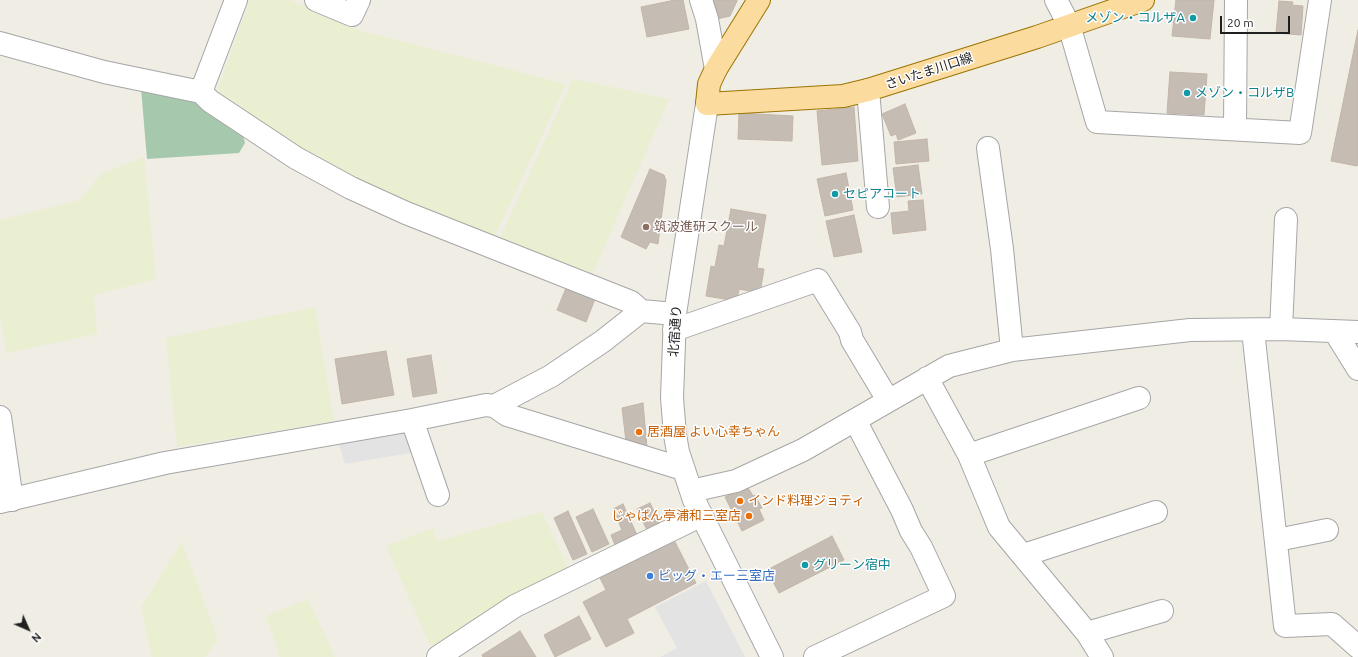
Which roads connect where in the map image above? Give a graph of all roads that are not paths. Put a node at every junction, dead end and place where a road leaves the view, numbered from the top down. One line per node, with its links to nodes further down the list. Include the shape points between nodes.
1 (236, 0): 14 (street)
2 (316, 0): 3 (street, via 352,15)
3 (359, 0)
4 (701, 0): 12 (street)
5 (759, 0): 12 (main road, 北宿通り)
6 (1056, 0): 10 (street)
7 (1143, 0): 10 (main road, さいたま川口線)
8 (1236, 0): 16 (street)
9 (1320, 0): 16 (street, via 1300,133)
10 (1069, 25): 13 (main road, さいたま川口線); 16 (street, via 1097,122)
11 (0, 43): 14 (street, via 104,72)
12 (716, 69): 15 (main road, 北宿通り, via 709,84)
13 (868, 90): 15 (main road, さいたま川口線, via 843,96); 18 (street)
14 (201, 92): 20 (street, via 210,101 296,158 350,188 406,213 632,302)
15 (707, 104): 21 (street, 北宿通り)
16 (1235, 129)
17 (988, 148): 26 (street)
18 (878, 206)
19 (1286, 219): 22 (street)
20 (641, 311): 21 (street); 31 (street, via 603,341 551,376)
21 (675, 322): 30 (street, via 818,280); 36 (street, 北宿通り, via 672,398 678,452)
22 (1281, 329): 23 (street); 24 (street)
23 (1253, 330): 26 (street, via 1190,330); 43 (street)
24 (1335, 332): 25 (street); 27 (street)
25 (1358, 332)
26 (1012, 350): 28 (street, via 949,366)
27 (1358, 369)
28 (927, 378): 30 (street); 35 (street)
29 (1139, 398): 35 (street)
30 (888, 400): 34 (street)
31 (494, 406): 33 (street, via 486,405); 36 (street, via 507,415)
32 (0, 417): 39 (street)
33 (412, 420): 38 (street); 39 (street, via 165,462)
34 (855, 420): 37 (street, via 803,450 736,481); 50 (street, via 944,596)
35 (969, 455): 44 (street, via 999,527)
36 (683, 469): 37 (street, 北宿通り)
37 (691, 491): 41 (street, 北宿通り)
38 (438, 495)
39 (6, 501)
40 (1156, 512): 44 (street)
41 (702, 515): 48 (street, via 515,606); 49 (street, 北宿通り)
42 (1327, 530): 43 (street)
43 (1277, 540): 47 (street, via 1285,626 1332,624)
44 (1024, 555): 46 (street)
45 (1162, 610): 46 (street)
46 (1087, 633): 51 (street)
47 (1358, 647)
48 (438, 657)
49 (772, 657)
50 (816, 657)
51 (1102, 657)

